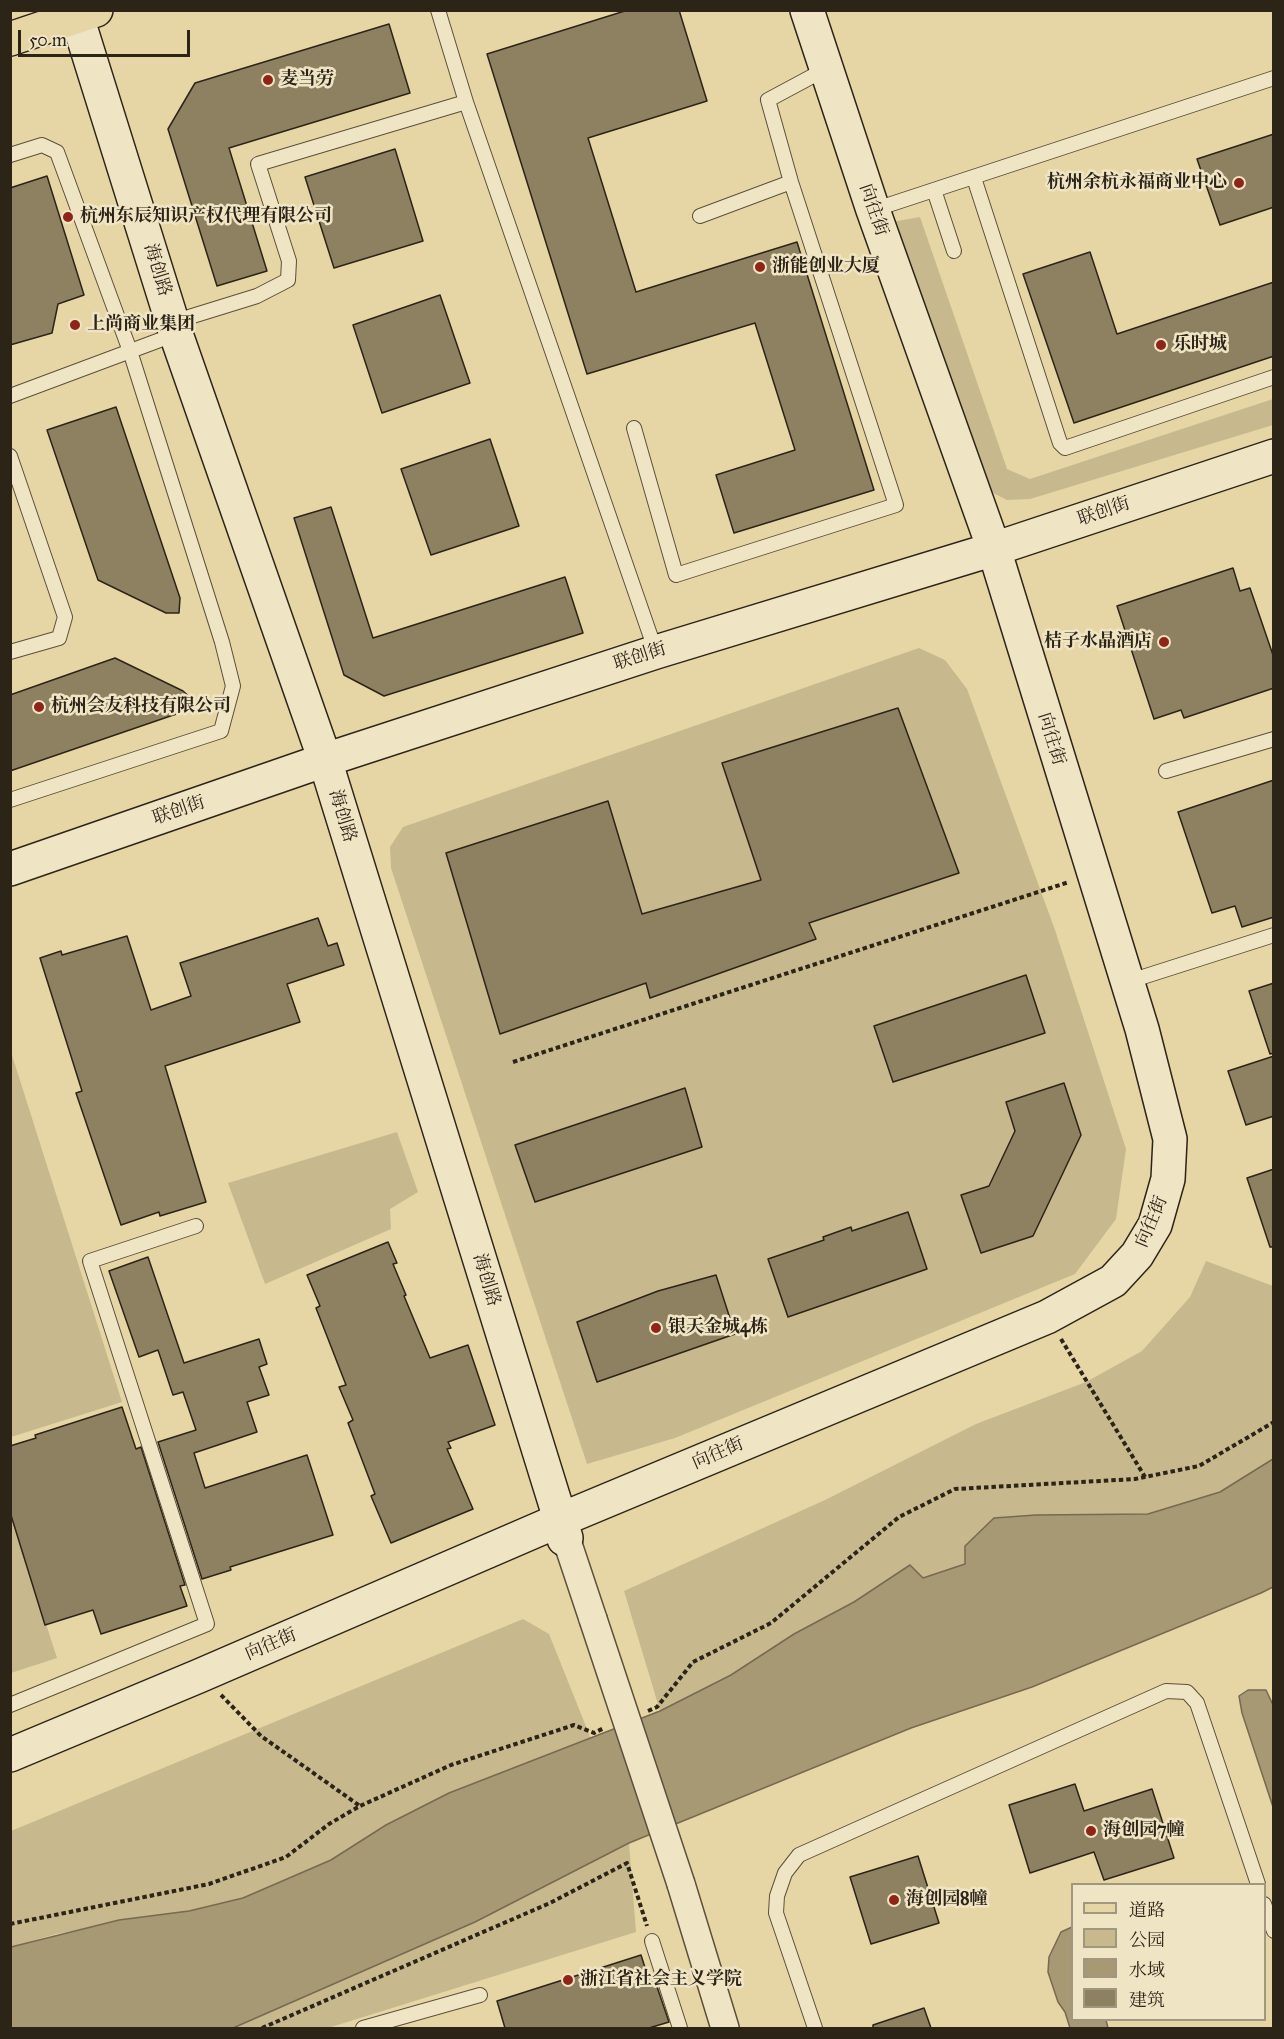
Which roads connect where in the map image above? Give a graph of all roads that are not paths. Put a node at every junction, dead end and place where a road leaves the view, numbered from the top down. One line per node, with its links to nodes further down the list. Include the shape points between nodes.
1 (438, 10): 7 (lane)
2 (807, 10): 5 (street, 向往街)
3 (87, 14): 4 (main road); 15 (street, 海创路)
4 (10, 39)
5 (824, 70): 10 (lane, via 768,100); 12 (street, 向往街)
6 (1274, 78): 9 (lane)
7 (466, 102): 15 (lane, via 258,164 289,261 288,280); 24 (lane)
8 (10, 155): 16 (lane, via 42,145 57,152)
9 (974, 178): 11 (lane); 17 (lane, via 1060,443 1065,448)
10 (791, 182): 13 (lane); 19 (lane, via 896,505 676,575)
11 (934, 190): 12 (lane); 14 (lane)
12 (873, 210): 22 (street, 向往街)
13 (700, 216)
14 (954, 251)
15 (175, 328): 16 (lane); 26 (street, 海创路)
16 (130, 351): 18 (lane); 28 (lane, via 233,686 221,731)
17 (1274, 377)
18 (10, 396)
19 (634, 428)
20 (10, 456): 23 (lane, via 64,617 59,638)
21 (1274, 456): 22 (street, 联创街)
22 (994, 549): 24 (street, 联创街); 31 (street, 向往街)
23 (10, 652)
24 (656, 652): 26 (street, 联创街)
25 (1274, 739): 27 (lane)
26 (325, 760): 29 (street, 联创街); 33 (street, 海创路)
27 (1166, 771)
28 (10, 801)
29 (10, 869)
30 (1274, 935): 31 (lane)
31 (1127, 982): 33 (street, 向往街, via 1166,1115 1170,1160 1155,1225 1137,1255 1113,1281 1047,1317)
32 (196, 1226): 34 (lane, via 90,1262 207,1624)
33 (563, 1529): 35 (street, 向往街); 36 (street, 向往街, via 212,1686); 43 (street, 海创路, bridge)
34 (10, 1705)
35 (10, 1755)
36 (10, 1771)
37 (1258, 1883): 44 (lane, via 1197,1703 1187,1692 1166,1691 798,1855 785,1873 776,1913)
38 (652, 1941): 42 (lane)
39 (480, 1995): 40 (lane)
40 (380, 2026): 41 (lane)
41 (363, 2028)
42 (680, 2028)
43 (725, 2028)
44 (815, 2028)

